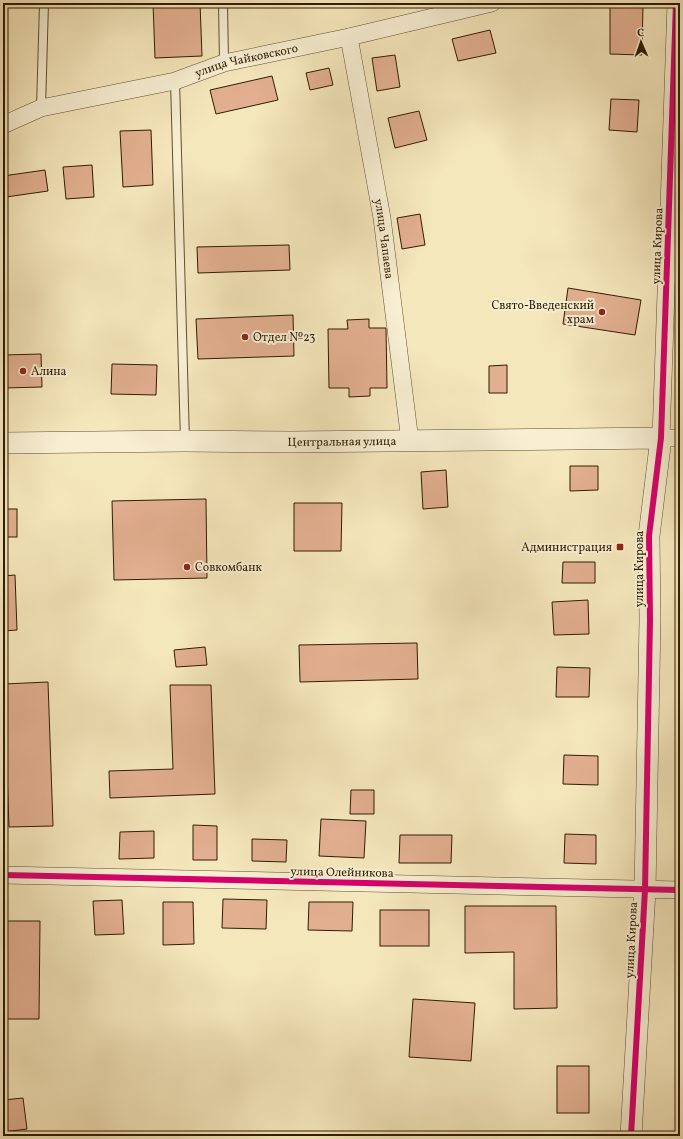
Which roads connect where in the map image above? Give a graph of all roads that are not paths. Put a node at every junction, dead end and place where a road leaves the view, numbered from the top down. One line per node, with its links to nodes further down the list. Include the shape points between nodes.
1 (44, 3): 8 (lane)
2 (223, 3): 6 (lane)
3 (492, 3): 5 (street, улица Чайковского)
4 (676, 3): 10 (street, улица Кирова)
5 (349, 38): 6 (street, улица Чайковского); 12 (street, улица Чапаева, via 382,218)
6 (224, 63): 7 (street, улица Чайковского)
7 (175, 81): 8 (street, улица Чайковского); 11 (lane)
8 (41, 108): 9 (street, улица Чайковского)
9 (3, 125)
10 (670, 438): 12 (street, Центральная улица); 15 (street, улица Кирова, via 648,536 650,620)
11 (185, 441): 12 (street, Центральная улица); 13 (street, Центральная улица)
12 (410, 441)
13 (3, 443)
14 (3, 875): 15 (street, улица Олейникова)
15 (645, 890): 16 (street, улица Олейникова); 17 (street, улица Кирова)
16 (680, 890)
17 (631, 1136)

